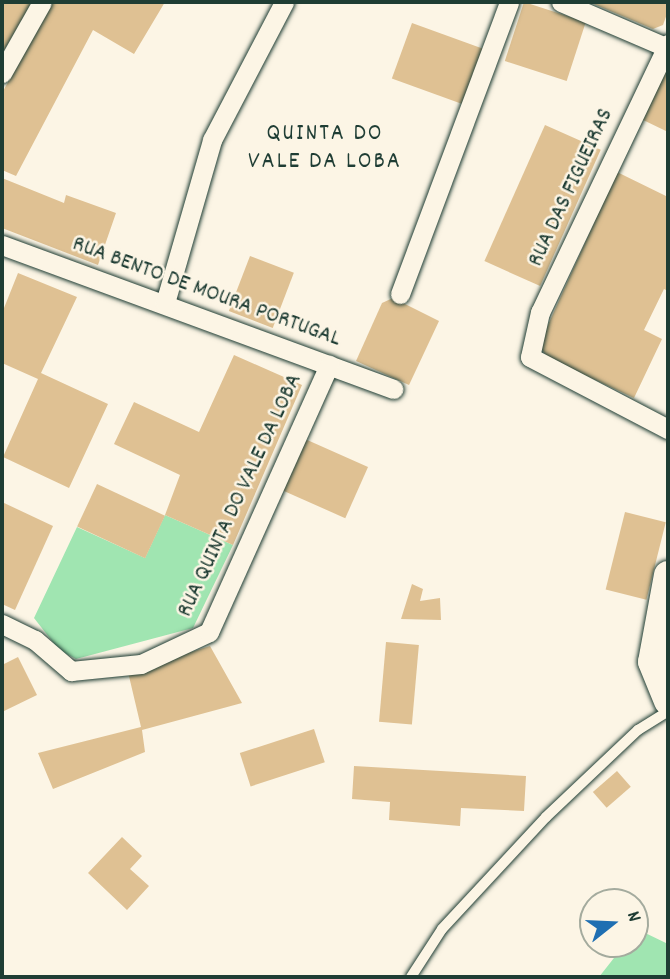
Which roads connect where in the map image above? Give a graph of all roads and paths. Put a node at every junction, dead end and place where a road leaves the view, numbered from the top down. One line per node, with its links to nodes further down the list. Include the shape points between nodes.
1 (42, 2): 6 (street)
2 (509, 2): 8 (street)
3 (561, 2): 5 (street)
4 (277, 5): 9 (street, via 212,140)
5 (668, 46): 12 (street, RUA DAS FIGUEIRAS, via 540,312 530,357)
6 (2, 73)
7 (2, 245): 9 (street, RUA BENTO DE MOURA PORTUGAL)
8 (400, 294)
9 (165, 303): 10 (street, RUA BENTO DE MOURA PORTUGAL)
10 (329, 365): 11 (street, RUA BENTO DE MOURA PORTUGAL); 14 (street, RUA QUINTA DO VALE DA LOBA, via 209,632 141,664 71,671 35,640)
11 (393, 389)
12 (668, 429)
13 (668, 575): 15 (street, via 652,662)
14 (2, 624)
15 (668, 701)
16 (668, 711): 17 (lane, via 638,730 546,817 442,929)
17 (411, 977)

